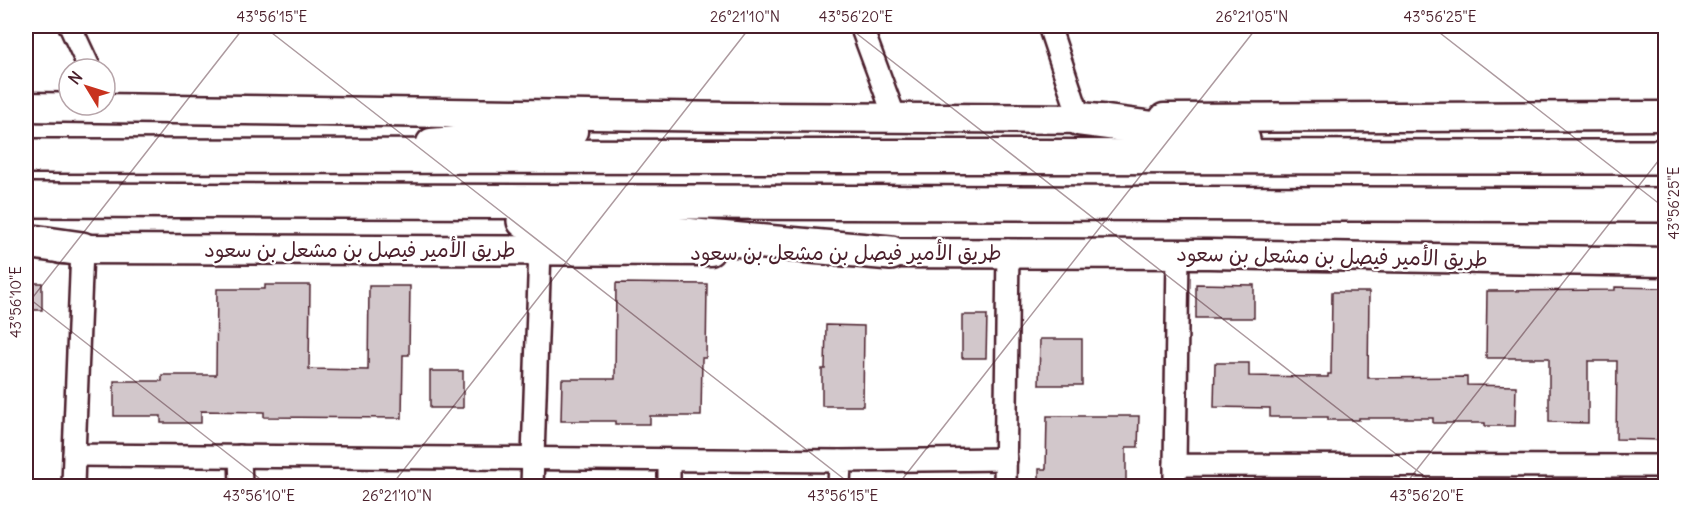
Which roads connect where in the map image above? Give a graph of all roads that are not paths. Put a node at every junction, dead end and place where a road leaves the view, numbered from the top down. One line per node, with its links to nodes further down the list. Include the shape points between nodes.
1 (70, 26): 4 (street)
2 (861, 26): 10 (street)
3 (1049, 26): 11 (street)
4 (84, 57)
5 (117, 105): 8 (main road)
6 (57, 106): 7 (main road)
7 (26, 107)
8 (734, 117): 10 (main road); 13 (main road)
9 (1665, 117): 11 (main road)
10 (895, 118): 11 (main road)
11 (1080, 119): 14 (main road)
12 (26, 156): 13 (main road)
13 (279, 157): 14 (main road)
14 (1375, 157): 15 (main road)
15 (1665, 157)
16 (26, 200): 17 (main road)
17 (301, 201): 18 (main road); 24 (main road)
18 (1665, 205)
19 (26, 241): 21 (main road)
20 (26, 248): 21 (main road, طريق الأمير فيصل بن مشعل بن سعود)
21 (82, 249): 22 (main road, طريق الأمير فيصل بن مشعل بن سعود); 27 (street)
22 (540, 249): 24 (main road, طريق الأمير فيصل بن مشعل بن سعود); 29 (street)
23 (1008, 252): 24 (main road, طريق الأمير فيصل بن مشعل بن سعود); 25 (main road, طريق الأمير فيصل بن مشعل بن سعود); 30 (street)
24 (891, 253)
25 (1178, 254): 26 (main road, طريق الأمير فيصل بن مشعل بن سعود); 34 (street)
26 (1665, 262)
27 (74, 455): 28 (street); 36 (street)
28 (240, 456): 29 (street); 37 (street)
29 (532, 459): 31 (street); 38 (street)
30 (1006, 459): 32 (street); 41 (street)
31 (669, 460): 32 (street); 39 (street)
32 (840, 461): 40 (street)
33 (1665, 466): 35 (street)
34 (1175, 476): 35 (street)
35 (1521, 476)
36 (73, 486)
37 (241, 486)
38 (532, 486)
39 (669, 486)
40 (840, 486)
41 (1005, 486)

